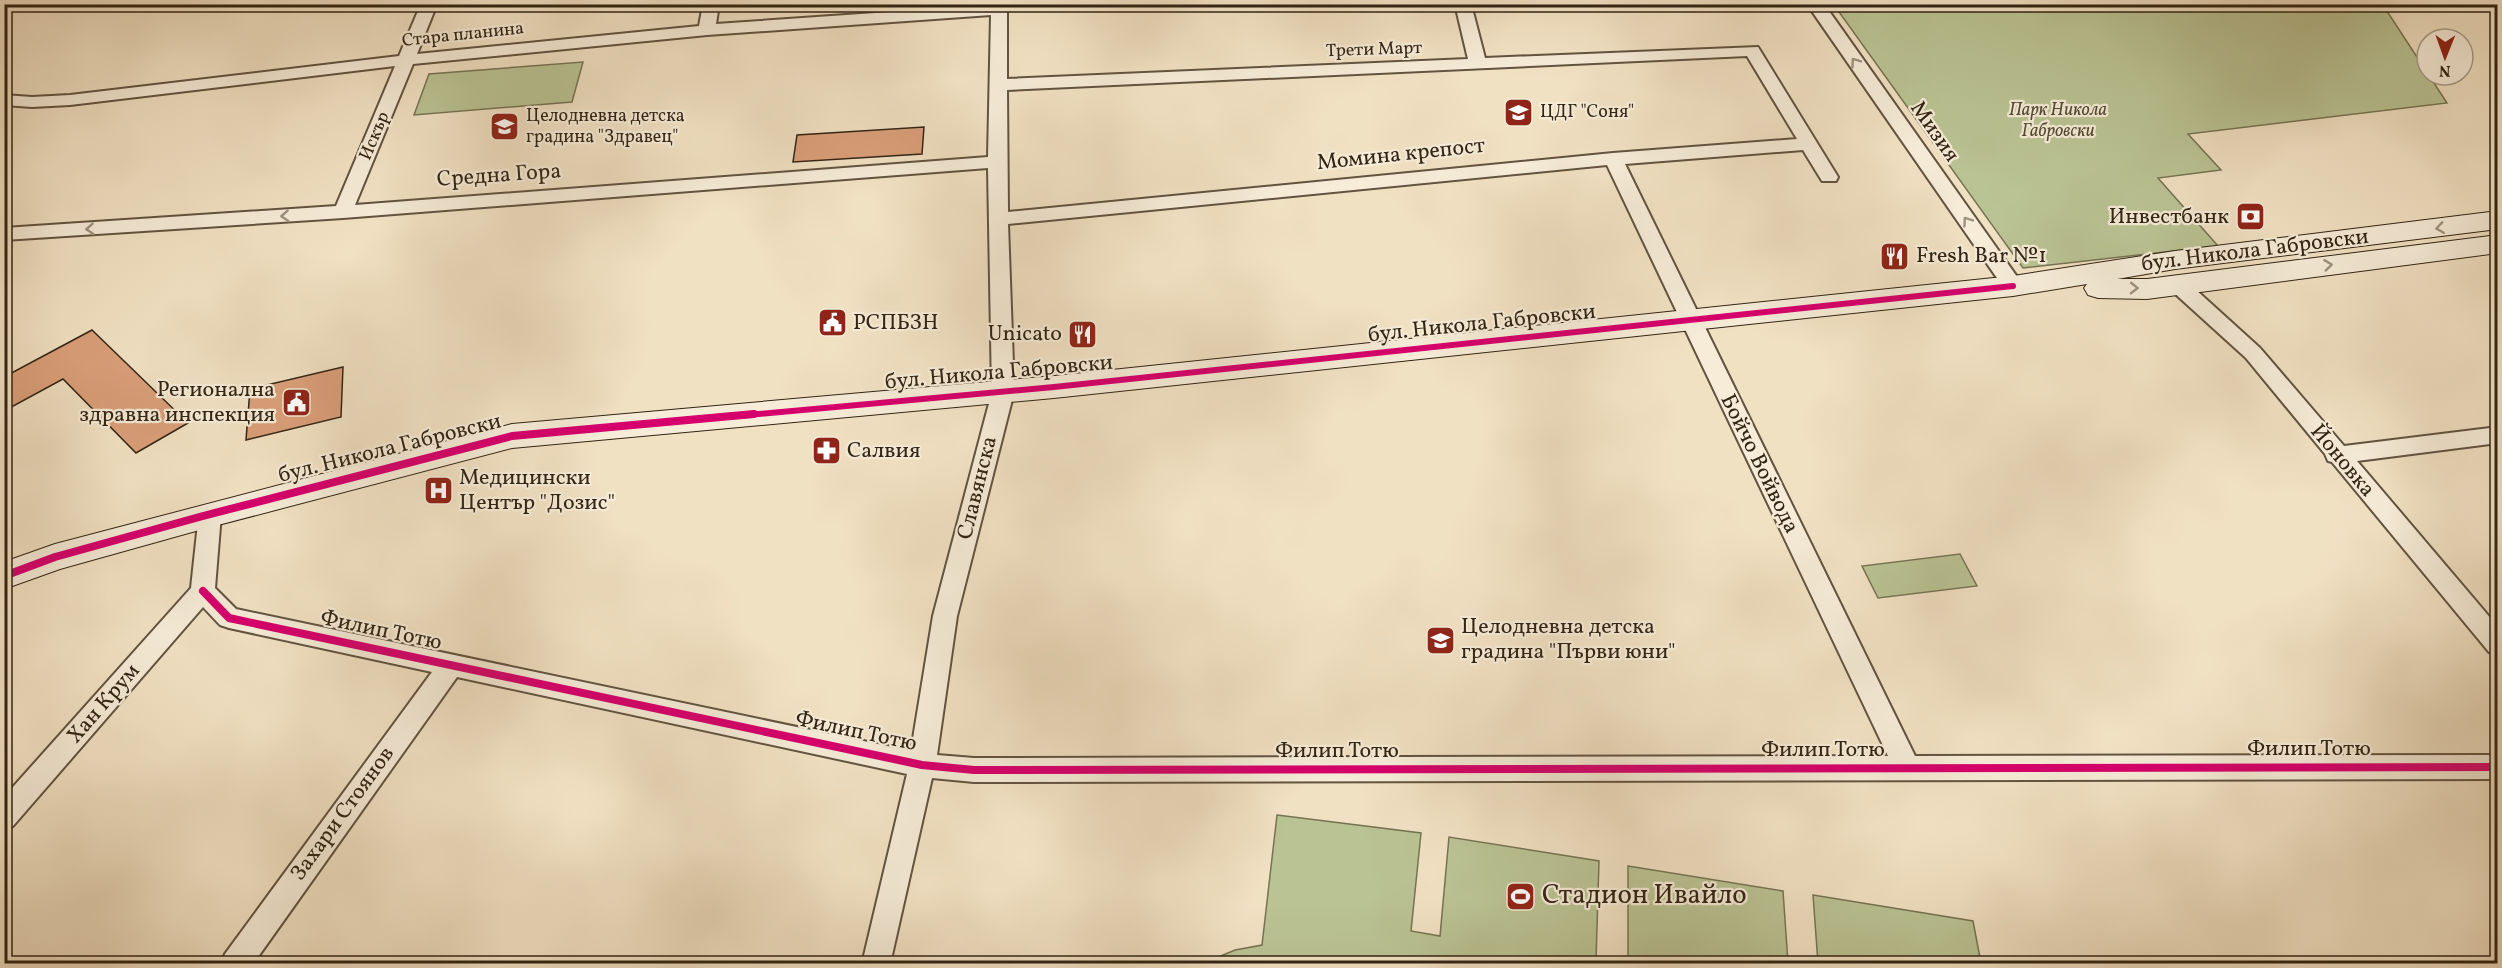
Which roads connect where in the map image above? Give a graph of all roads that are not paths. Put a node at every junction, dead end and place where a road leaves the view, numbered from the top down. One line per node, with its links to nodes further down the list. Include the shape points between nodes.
1 (429, 4): 7 (street, Искър)
2 (711, 4): 6 (street)
3 (1463, 4): 8 (street)
4 (1815, 4): 21 (street, Мизия, one-way to 4)
5 (999, 7): 6 (street, Стара планина); 9 (street, Славянска)
6 (707, 30): 7 (street, Стара планина)
7 (406, 60): 10 (street, Стара планина, via 70,100); 15 (street, Искър)
8 (1478, 65): 9 (street, Трети Март); 11 (street, Трети Март, via 1752,51)
9 (998, 84): 13 (street, Славянска)
10 (4, 100)
11 (1808, 144): 12 (street, Момина крепост); 14 (street)
12 (1613, 159): 16 (street, Момина крепост); 22 (street, Бойчо Войвода)
13 (997, 162): 15 (street, Средна Гора); 16 (street, Славянска)
14 (1829, 177)
15 (343, 212): 18 (street, Средна Гора, one-way to 18)
16 (1000, 219): 23 (street, Славянска)
17 (2498, 220): 21 (street, бул. Никола Габровски, one-way to 21, via 2175,260)
18 (4, 234)
19 (2498, 244): 20 (street, бул. Никола Габровски, one-way to 19)
20 (2178, 285): 21 (street, бул. Никола Габровски, one-way to 20, via 2147,289); 25 (street, Йоновка, via 2253,353)
21 (2013, 286): 22 (street, бул. Никола Габровски)
22 (1689, 320): 23 (street, бул. Никола Габровски); 33 (street, Бойчо Войвода)
23 (1003, 392): 26 (street, бул. Никола Габровски, via 512,436); 31 (street, Славянска, via 945,616)
24 (2498, 435): 25 (street)
25 (2336, 455): 29 (street, Йоновка)
26 (210, 514): 27 (street, бул. Никола Габровски, via 56,557); 28 (street)
27 (4, 576)
28 (203, 591): 30 (street, Филип Тотю, via 229,618); 34 (street, Хан Крум)
29 (2498, 645)
30 (451, 665): 31 (street, Филип Тотю); 35 (street, Захари Стоянов)
31 (922, 765): 33 (street, Филип Тотю, via 975,770); 36 (street, Славянска)
32 (2498, 767): 33 (street, Филип Тотю)
33 (1907, 768)
34 (4, 817)
35 (235, 963)
36 (876, 963)

